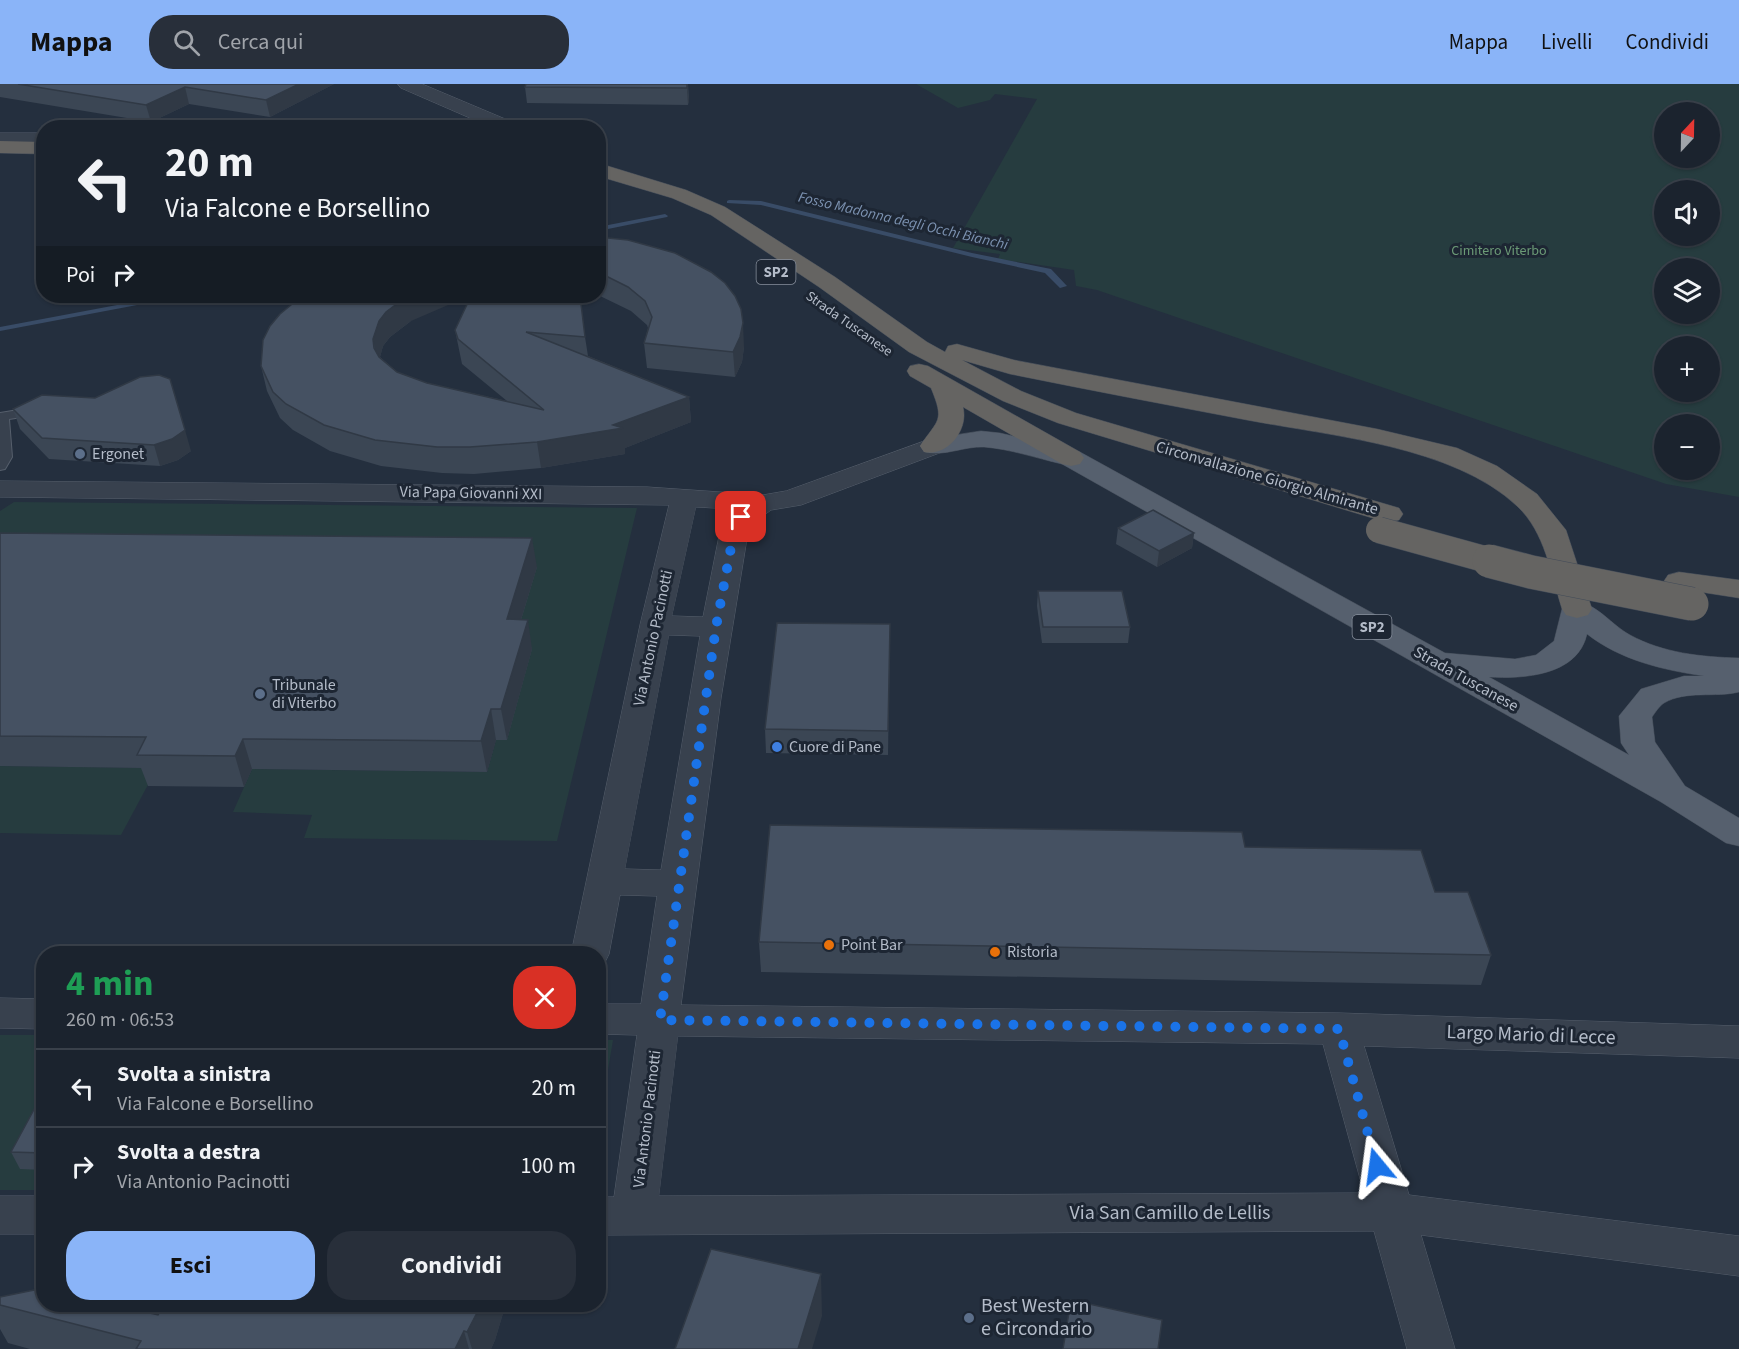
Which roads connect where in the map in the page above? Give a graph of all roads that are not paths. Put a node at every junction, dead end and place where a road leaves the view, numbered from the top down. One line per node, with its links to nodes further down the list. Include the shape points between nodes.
1 (407, 84): 2 (street)
2 (492, 120)
3 (0, 139): 4 (street)
4 (36, 140)
5 (0, 147): 6 (highway)
6 (36, 148)
7 (0, 156): 8 (highway)
8 (36, 156)
9 (606, 175): 10 (highway, Strada Tuscanese / SP2, via 698,218)
10 (824, 297): 11 (highway, Strada Tuscanese / SP2); 20 (highway, Circonvallazione Giorgio Almirante / SP2, via 1012,396 1067,418); 23 (highway, via 965,354 1010,366 1448,454 1486,472 1527,500 1552,530)
11 (942, 385): 12 (highway, Strada Tuscanese / SP2); 14 (highway, via 949,401 951,427)
12 (973, 403): 15 (highway, SP2); 20 (highway, Circonvallazione Giorgio Almirante / SP2, via 1081,443)
13 (53, 408): 16 (lane, via 2,416 6,457)
14 (933, 446): 15 (main road, Strada Tuscanese, via 981,439); 19 (street, Via Papa Giovanni XXI, via 791,499)
15 (1071, 458): 27 (main road, Strada Tuscanese / SP2)
16 (0, 466)
17 (0, 489): 18 (street, Via Papa Giovanni XXI, via 647,495)
18 (684, 499): 19 (street, Via Papa Giovanni XXI); 25 (street, Via Antonio Pacinotti)
19 (763, 503): 26 (street, Via Antonio Pacinotti, via 741,517 735,526)
20 (1384, 522): 22 (highway, Circonvallazione Giorgio Almirante / SP2, bridge, via 1531,572)
21 (1739, 589): 22 (highway, Circonvallazione Giorgio Almirante / SP2)
22 (1686, 592): 24 (highway, Circonvallazione Giorgio Almirante / SP2)
23 (1577, 609): 27 (main road, via 1569,645 1546,663 1515,669 1475,667); 28 (main road, via 1606,634 1654,657 1714,668)
24 (1739, 610)
25 (655, 625): 26 (street); 32 (street, Via Antonio Pacinotti)
26 (716, 627): 33 (street, Via Antonio Pacinotti)
27 (1426, 657): 30 (main road, Strada Tuscanese / SP2)
28 (1739, 668)
29 (1739, 685): 30 (main road, via 1684,686 1652,696 1635,716 1638,743)
30 (1673, 794): 31 (main road, SP2)
31 (1739, 834)
32 (604, 882): 33 (street); 34 (street, Via Antonio Pacinotti)
33 (678, 883): 38 (street, Via Antonio Pacinotti)
34 (592, 946)
35 (0, 1013): 36 (street)
36 (36, 1014)
37 (606, 1019): 38 (street, Largo Mario di Lecce)
38 (660, 1020): 39 (street, Largo Mario di Lecce); 44 (street, Via Antonio Pacinotti)
39 (1339, 1029): 40 (street, Largo Mario di Lecce); 41 (street)
40 (1734, 1039)
41 (1390, 1212): 44 (street, Via San Camillo de Lellis); 45 (street, Via San Camillo de Lellis); 46 (street)
42 (0, 1215): 43 (street)
43 (36, 1215)
44 (616, 1216)
45 (1739, 1256)
46 (1431, 1349)

